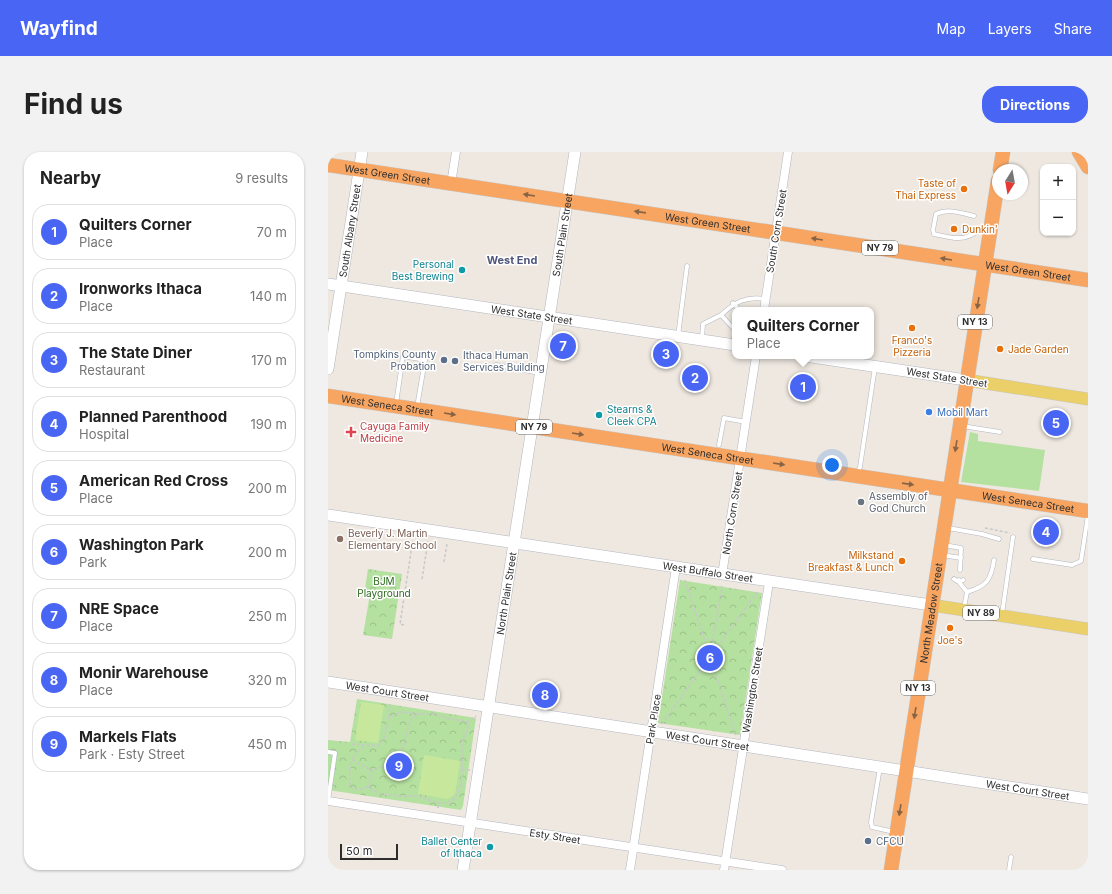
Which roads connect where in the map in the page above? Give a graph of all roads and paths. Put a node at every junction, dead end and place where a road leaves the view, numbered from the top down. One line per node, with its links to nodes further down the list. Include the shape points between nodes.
1 (362, 152): 8 (street, South Albany Street)
2 (456, 152): 9 (street)
3 (575, 152): 11 (street, South Plain Street)
4 (788, 152): 13 (street, South Corn Street)
5 (1003, 152): 6 (highway)
6 (1001, 164)
7 (328, 165): 8 (highway, West Green Street / NY 79)
8 (359, 170): 9 (highway, West Green Street / NY 79); 19 (street, South Albany Street)
9 (452, 184): 11 (highway, West Green Street / NY 79, one-way to 9)
10 (995, 200): 14 (highway, NY 13)
11 (567, 201): 13 (highway, West Green Street / NY 79, one-way to 11); 25 (street, South Plain Street)
12 (974, 216): 14 (lane, via 957,212 936,214 934,234 961,238 972,237 978,231)
13 (776, 232): 15 (highway, West Green Street / NY 79, one-way to 13); 20 (street, South Corn Street)
14 (990, 232): 15 (highway, NY 13)
15 (984, 265): 17 (highway, West Green Street / NY 79); 36 (highway, NY 13, one-way to 36)
16 (687, 266): 27 (lane)
17 (1088, 280)
18 (328, 284): 19 (street, West State Street)
19 (341, 286): 25 (street, West State Street); 34 (street, South Albany Street)
20 (765, 299): 21 (lane, via 756,297); 23 (street, South Corn Street)
21 (733, 303): 22 (lane); 24 (lane)
22 (736, 307)
23 (764, 307)
24 (721, 315): 26 (lane); 28 (lane, via 704,324)
25 (549, 317): 27 (street, West State Street); 35 (street, North Plain Street)
26 (732, 326)
27 (678, 336): 28 (street, West State Street)
28 (702, 340): 29 (street, West State Street)
29 (732, 345)
30 (756, 359): 41 (street, North Corn Street)
31 (826, 359): 33 (street, West State Street)
32 (496, 365): 35 (lane)
33 (875, 366): 36 (street, West State Street); 47 (lane)
34 (328, 369)
35 (540, 373): 43 (street, North Plain Street)
36 (966, 380): 38 (main road, West State Street); 42 (highway, North Meadow Street / NY 13)
37 (328, 396): 39 (highway, West Seneca Street / NY 79)
38 (1088, 399)
39 (396, 406): 40 (highway, West Seneca Street / NY 79); 40 (lane, via 403,356 425,360)
40 (417, 409): 43 (highway, West Seneca Street / NY 79, one-way to 43)
41 (746, 422): 45 (lane, via 724,418); 46 (street, North Corn Street)
42 (959, 425): 44 (lane); 48 (highway, North Meadow Street / NY 13, one-way to 48)
43 (532, 426): 46 (highway, West Seneca Street / NY 79, one-way to 46); 57 (street, North Plain Street)
44 (1000, 432)
45 (720, 445)
46 (741, 458): 47 (highway, West Seneca Street / NY 79, one-way to 47); 68 (street, North Corn Street)
47 (857, 476): 48 (highway, West Seneca Street / NY 79, one-way to 48)
48 (949, 490): 49 (highway, West Seneca Street / NY 79); 52 (highway, North Meadow Street / NY 13)
49 (1088, 511)
50 (328, 515): 57 (street, West Buffalo Street)
51 (1088, 516): 61 (lane, via 1081,561 1078,564)
52 (943, 527): 55 (lane); 59 (highway, North Meadow Street / NY 13)
53 (1013, 537): 75 (lane)
54 (413, 539): 76 (path, via 400,624)
55 (1000, 539)
56 (428, 541): 66 (path)
57 (514, 543): 65 (street, West Buffalo Street); 81 (street, North Plain Street)
58 (448, 544): 63 (path)
59 (940, 549): 60 (lane); 60 (lane, via 961,548); 73 (highway, North Meadow Street / NY 13)
60 (961, 558): 64 (lane)
61 (1033, 559)
62 (994, 560): 72 (lane, via 992,574 982,587)
63 (444, 562)
64 (961, 564): 64 (lane, via 960,570)
65 (676, 567): 68 (street, West Buffalo Street); 88 (street, Park Place)
66 (422, 579)
67 (685, 580): 78 (path)
68 (722, 580): 70 (street, West Buffalo Street); 78 (path)
69 (958, 580): 72 (lane)
70 (769, 582): 73 (street, West Buffalo Street); 92 (street, Washington Street)
71 (758, 591): 78 (path)
72 (967, 592): 74 (lane)
73 (931, 605): 74 (main road, West Buffalo Street / NY 89); 99 (highway, North Meadow Street / NY 13, one-way to 99)
74 (963, 610): 75 (main road, West Buffalo Street / NY 89)
75 (1001, 616): 77 (main road, West Buffalo Street / NY 89)
76 (404, 625)
77 (1088, 629)
78 (710, 658): 88 (path); 89 (path)
79 (328, 682): 81 (street, West Court Street)
80 (390, 703): 86 (path)
81 (488, 706): 88 (street, West Court Street); 108 (street, North Plain Street)
82 (436, 710): 84 (path)
83 (416, 714): 84 (path); 86 (path, via 402,712); 98 (path, via 410,720 398,757)
84 (435, 714): 87 (path)
85 (476, 716): 87 (path)
86 (389, 717): 91 (path, via 382,743 378,746)
87 (467, 723): 96 (path, via 468,731 462,740)
88 (656, 730): 92 (street, West Court Street); 110 (street, Park Place)
89 (736, 736)
90 (352, 744): 91 (path)
91 (365, 746): 94 (path)
92 (743, 746): 95 (street, West Court Street); 112 (street, Washington Street)
93 (328, 752): 100 (lane, via 335,753)
94 (353, 760): 98 (path); 101 (path, via 351,787 356,790)
95 (880, 767): 99 (street, West Court Street); 109 (lane, via 872,827)
96 (462, 770): 97 (path); 106 (path, via 458,795 452,801)
97 (470, 770)
98 (372, 771): 101 (path)
99 (906, 771): 103 (street, West Court Street); 109 (highway, North Meadow Street / NY 13, one-way to 109)
100 (329, 783): 105 (lane)
101 (368, 787): 102 (path)
102 (386, 796): 104 (path); 106 (path, via 423,797)
103 (1088, 799)
104 (386, 800)
105 (328, 801): 108 (street, Esty Street)
106 (439, 802): 107 (path)
107 (438, 808)
108 (471, 823): 110 (street, Esty Street); 113 (street, North Plain Street)
109 (896, 833): 117 (highway, North Meadow Street / NY 13)
110 (633, 847): 112 (street, Esty Street); 114 (street, Park Place)
111 (1011, 857): 118 (lane)
112 (726, 861): 115 (street, Washington Street); 116 (street, Esty Street)
113 (463, 870)
114 (630, 870)
115 (724, 870)
116 (782, 870)
117 (891, 870)
118 (1009, 870)

